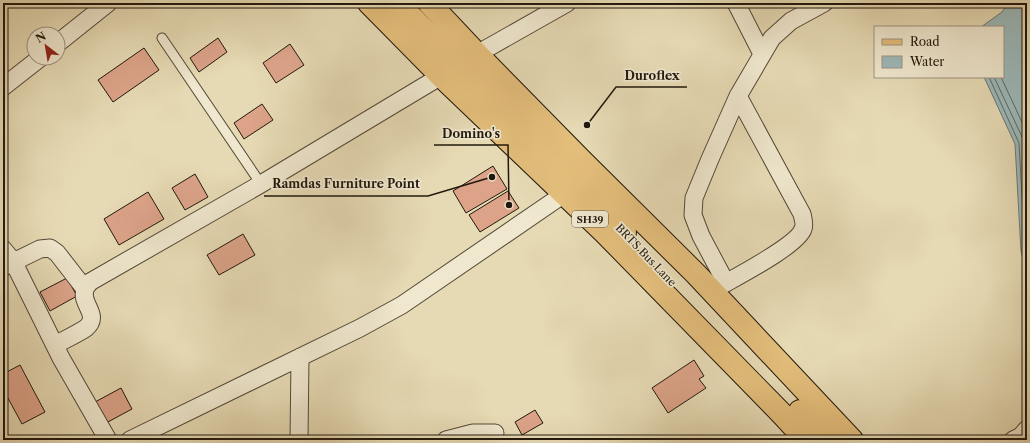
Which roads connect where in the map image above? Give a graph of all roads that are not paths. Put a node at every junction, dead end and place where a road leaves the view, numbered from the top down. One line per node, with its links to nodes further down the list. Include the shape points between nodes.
1 (108, 3): 8 (street)
2 (369, 3): 13 (main road, SH39)
3 (398, 3): 30 (main road, BRTS Bus Lane, via 558,163)
4 (429, 3): 10 (main road)
5 (567, 3): 10 (street)
6 (736, 3): 11 (street)
7 (824, 3): 11 (street, via 791,21 772,38)
8 (66, 37)
9 (162, 38): 16 (lane)
10 (478, 54): 19 (main road, via 696,274)
11 (762, 54): 15 (street)
12 (30, 66): 14 (street)
13 (441, 76): 16 (street); 17 (main road, SH39)
14 (3, 87)
15 (738, 96): 19 (street, via 694,198 693,215); 19 (street, via 802,214 804,228 798,237 770,258)
16 (262, 184): 20 (street, via 90,282)
17 (564, 194): 22 (street, via 402,305); 29 (main road, SH39)
18 (6, 259): 20 (street, via 40,248 50,248 57,253); 21 (street)
19 (719, 287): 31 (main road)
20 (85, 289): 21 (street, via 84,299 92,316 91,322 86,328)
21 (55, 345): 25 (street)
22 (300, 357): 26 (street); 27 (street)
23 (1027, 429): 32 (street)
24 (495, 433): 28 (street, via 473,433)
25 (108, 440)
26 (130, 440)
27 (299, 440)
28 (446, 440)
29 (806, 440)
30 (826, 440)
31 (852, 440)
32 (1013, 440)

